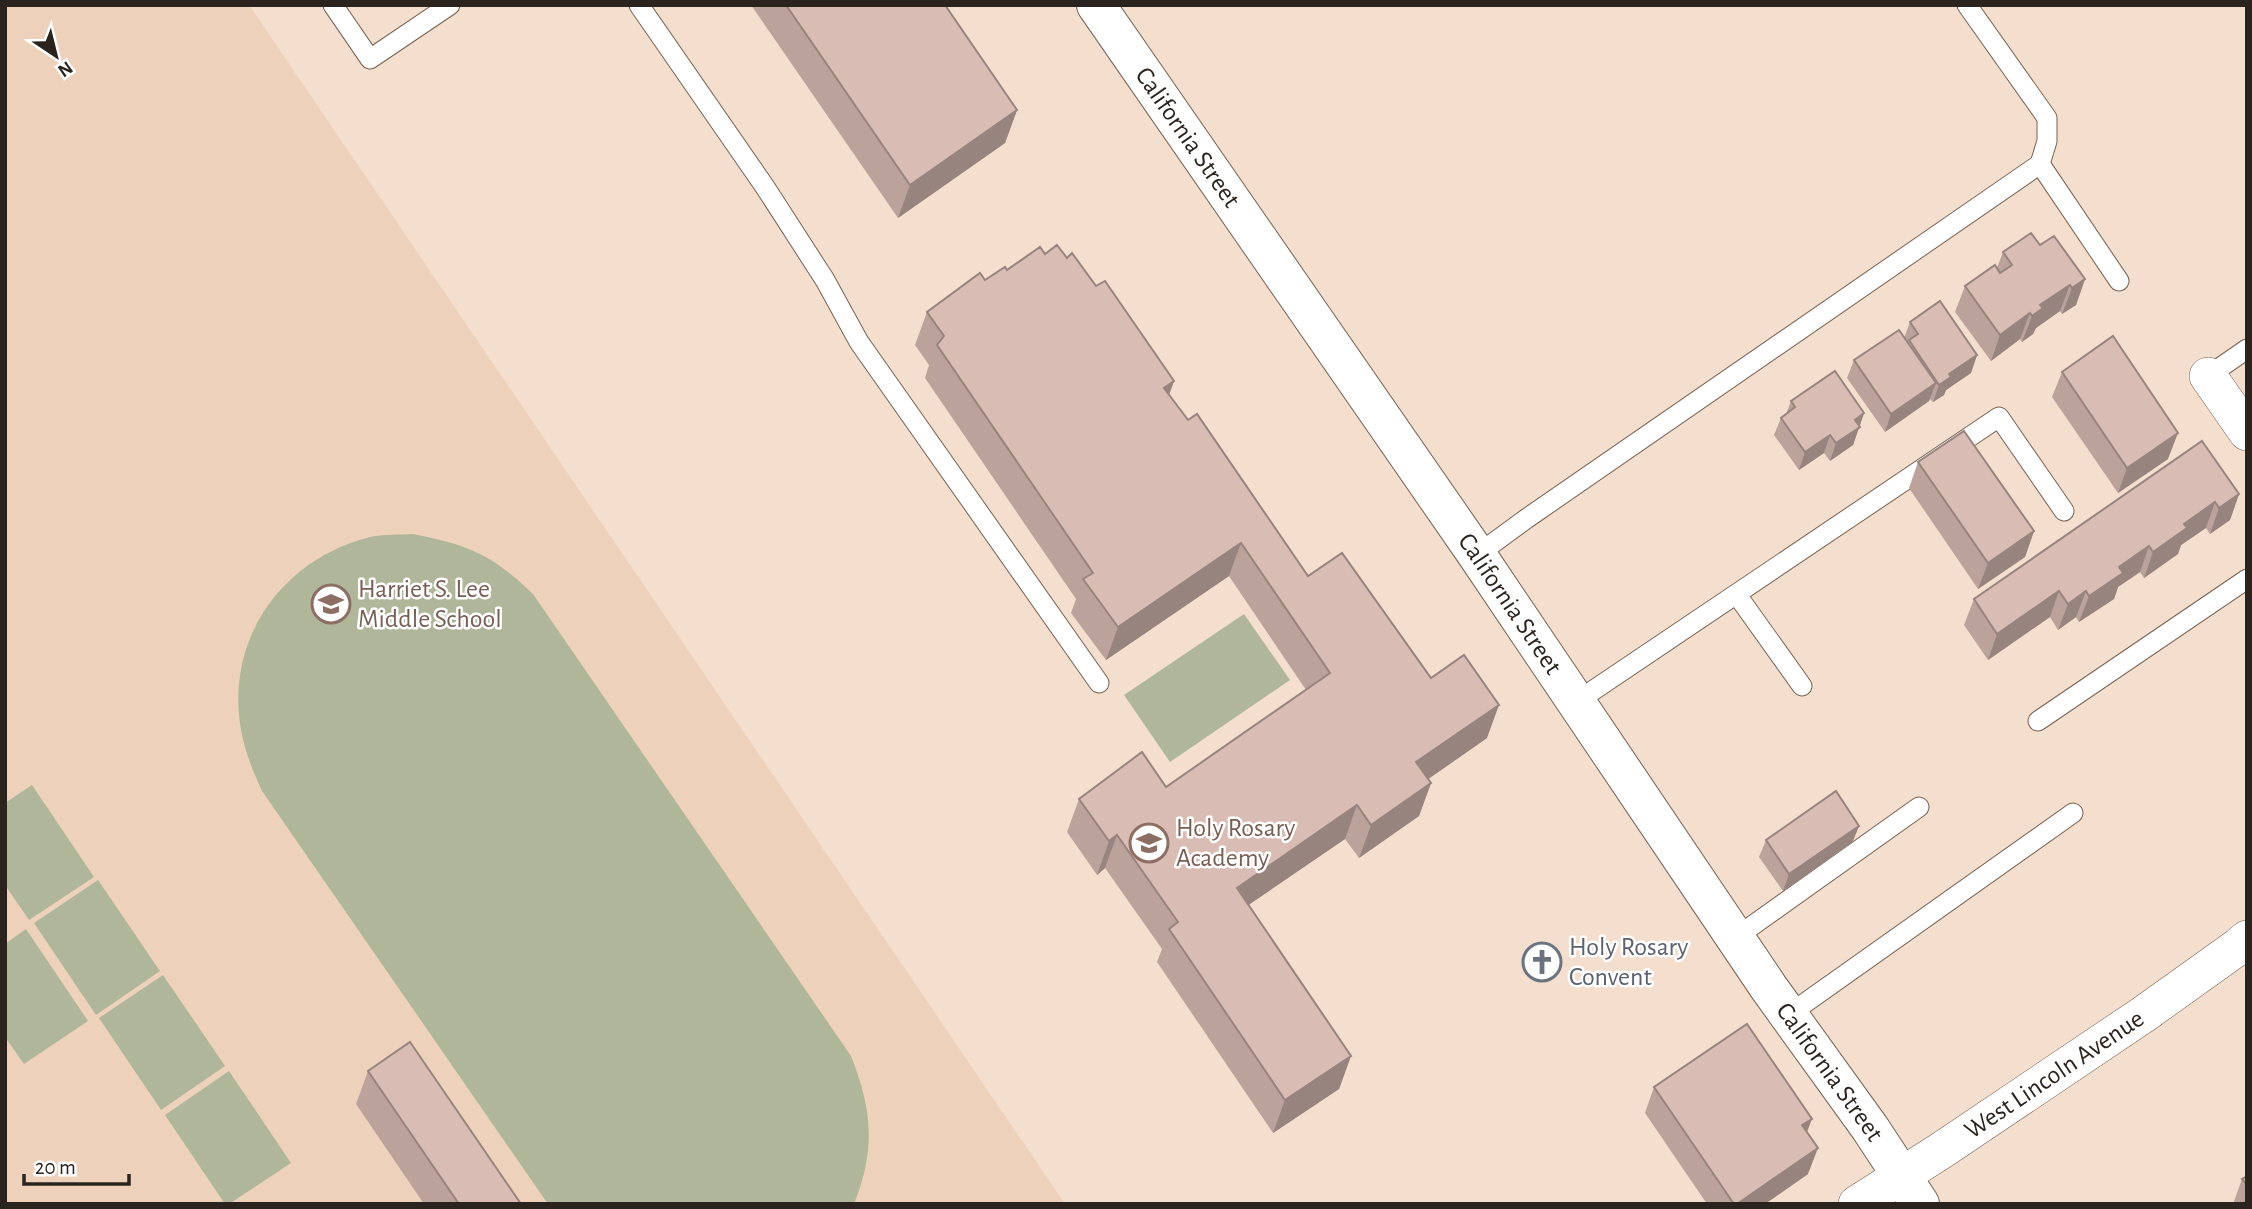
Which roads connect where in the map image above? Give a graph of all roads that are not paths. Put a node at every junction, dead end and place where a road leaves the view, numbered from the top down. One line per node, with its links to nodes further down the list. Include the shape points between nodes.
1 (333, 5): 2 (lane, via 370,59)
2 (450, 5)
3 (639, 5): 15 (lane, via 765,187 859,342)
4 (1096, 5): 12 (street, California Street)
5 (1967, 5): 6 (lane, via 2047,118)
6 (2040, 164): 7 (lane); 12 (lane)
7 (2119, 281)
8 (2247, 349): 9 (lane)
9 (2208, 376): 10 (street)
10 (2247, 432)
11 (2064, 511): 14 (lane, via 1999,417)
12 (1477, 555): 17 (street, California Street)
13 (2247, 579): 18 (lane)
14 (1737, 595): 16 (lane); 17 (lane)
15 (1100, 683)
16 (1802, 686)
17 (1576, 702): 21 (street, California Street)
18 (2038, 721)
19 (1919, 807): 21 (lane)
20 (2073, 813): 23 (lane)
21 (1735, 938): 23 (street, California Street)
22 (2247, 939): 24 (street, West Lincoln Avenue)
23 (1788, 1015): 24 (street, California Street)
24 (1911, 1190): 25 (street, West Lincoln Avenue)
25 (1857, 1204)

